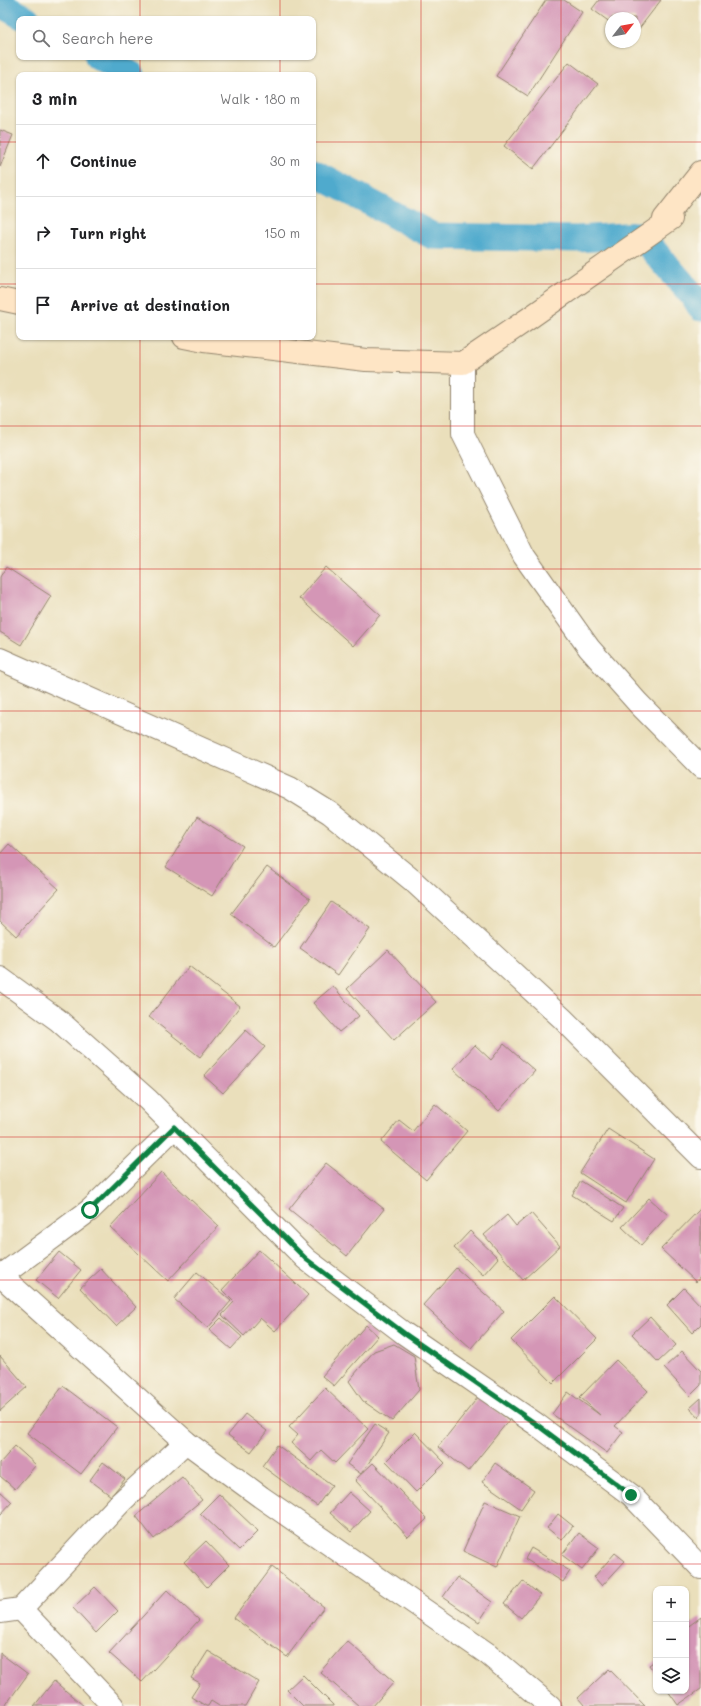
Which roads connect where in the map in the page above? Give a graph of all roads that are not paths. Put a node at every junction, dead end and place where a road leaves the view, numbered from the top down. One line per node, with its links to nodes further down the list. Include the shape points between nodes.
1 (701, 172): 5 (main road, via 668,219)
2 (0, 299): 3 (main road)
3 (16, 302)
4 (199, 340): 5 (main road, via 366,360)
5 (463, 363): 7 (street, via 464,434 524,556 589,648 638,703)
6 (0, 659): 10 (street, via 290,788 330,814 412,880 556,1013)
7 (701, 767)
8 (0, 978): 9 (street, via 58,1020 148,1100)
9 (174, 1127): 11 (street, via 90,1210); 13 (street, via 306,1259 405,1334 536,1424 631,1495)
10 (701, 1157)
11 (1, 1275): 12 (street)
12 (186, 1442): 14 (street, via 120,1502); 17 (street, via 488,1654)
13 (701, 1568)
14 (21, 1609): 15 (street); 16 (street)
15 (0, 1612)
16 (113, 1706)
17 (550, 1706)

